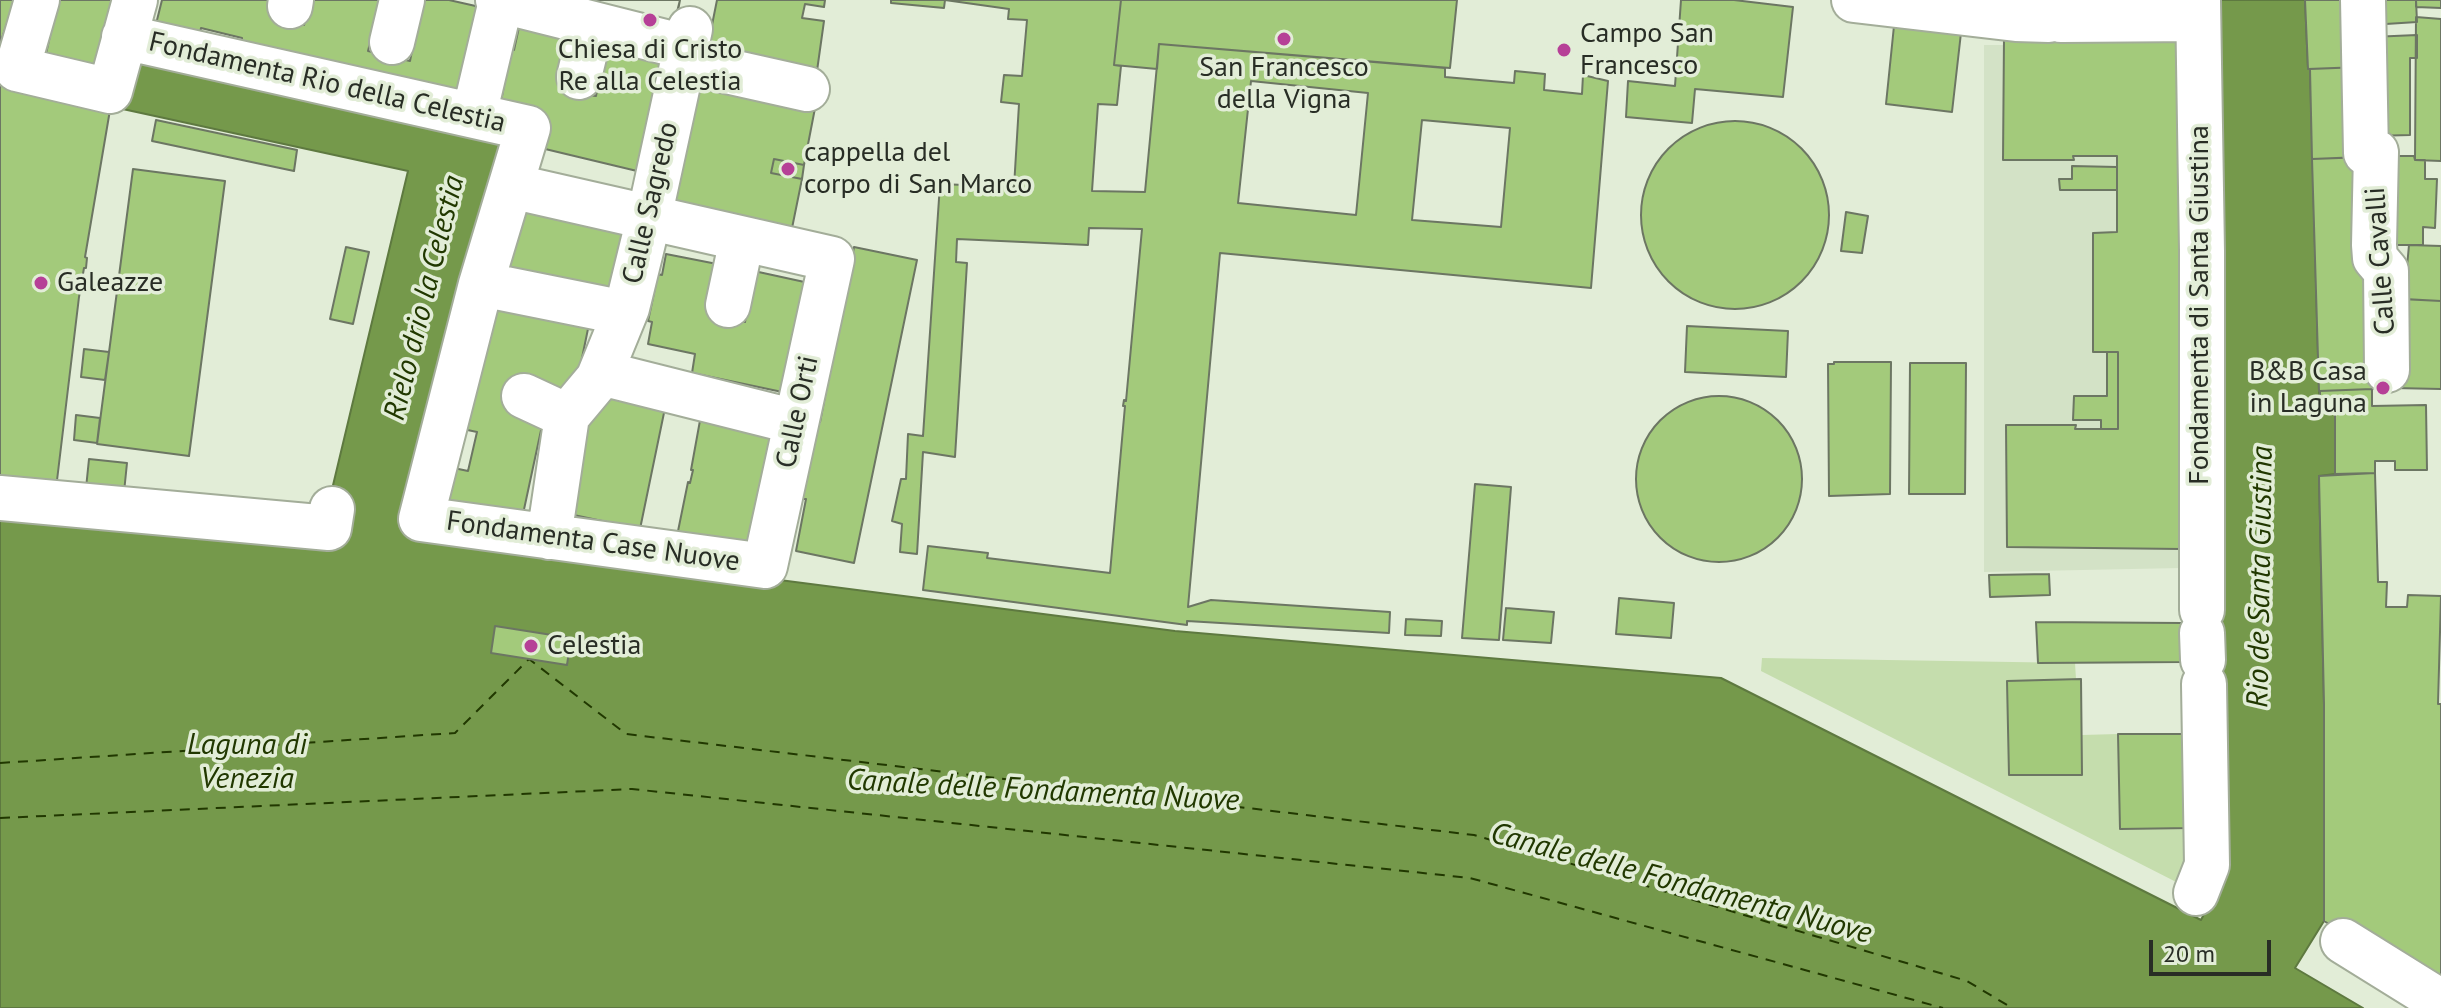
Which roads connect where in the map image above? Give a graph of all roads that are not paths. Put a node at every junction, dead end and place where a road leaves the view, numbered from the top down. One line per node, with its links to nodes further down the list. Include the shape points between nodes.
1 (37, 0): 7 (street, via 17,69 110,91)
2 (402, 0): 11 (street)
3 (1854, 0): 8 (street)
4 (2363, 0): 22 (street, Calle Cavalli, via 2366,153 2387,151 2374,245 2375,258 2386,271)
5 (499, 1): 9 (street); 14 (street)
6 (2198, 10): 8 (street); 31 (street, Fondamenta di Santa Giustina, via 2207,865)
7 (129, 18): 14 (street, Fondamenta Rio della Celestia, via 219,49)
8 (2017, 18)
9 (592, 24): 10 (street); 12 (street)
10 (689, 31): 13 (street); 16 (street, Calle Sagredo)
11 (392, 42)
12 (579, 77)
13 (807, 89)
14 (474, 115): 15 (street, Fondamenta Rio della Celestia, via 528,128)
15 (511, 186): 16 (street); 18 (street, Fondamenta Rio della Celestia)
16 (649, 218): 17 (street); 20 (street, Calle Sagredo)
17 (742, 239): 19 (street); 25 (street, Calle Orti, via 832,259)
18 (481, 284): 20 (street); 28 (street, Fondamenta Rio della Celestia, via 452,447)
19 (728, 305)
20 (625, 313): 21 (street, Calle Sagredo)
21 (601, 373): 24 (street, Calle Sagredo); 25 (street)
22 (2383, 375)
23 (524, 396): 24 (street)
24 (567, 416): 29 (street, Calle Sagredo)
25 (796, 422): 30 (street, Calle Orti)
26 (0, 498): 27 (street, via 329,528)
27 (332, 509)
28 (421, 519): 29 (street, Fondamenta Case Nuove)
29 (549, 537): 30 (street, Fondamenta Case Nuove)
30 (765, 566)
31 (2196, 893)
32 (2359, 948): 33 (street)
33 (2441, 1002)

